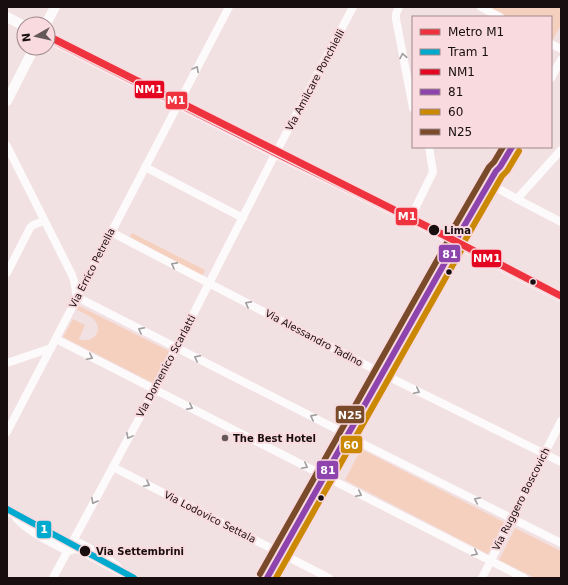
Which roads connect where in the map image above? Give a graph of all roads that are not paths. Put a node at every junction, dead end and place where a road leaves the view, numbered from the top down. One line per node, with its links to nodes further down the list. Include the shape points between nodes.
1 (55, 7): 6 (main road)
2 (229, 7): 16 (street, Via Errico Petrella, one-way to 2)
3 (353, 7): 21 (street, Via Amilcare Ponchielli)
4 (481, 7): 7 (street)
5 (398, 8): 15 (street, one-way to 5, via 396,19)
6 (50, 16)
7 (498, 16)
8 (56, 42): 16 (main road)
9 (552, 44): 10 (street)
10 (561, 49)
11 (30, 56): 14 (main road)
12 (561, 60): 13 (street)
13 (552, 76)
14 (7, 101)
15 (412, 103)
16 (178, 104): 21 (main road); 23 (street, Via Errico Petrella)
17 (7, 146): 22 (street)
18 (429, 148): 28 (street, via 433,172)
19 (511, 148): 24 (street)
20 (561, 150): 26 (street)
21 (276, 153): 27 (street, Via Domenico Scarlatti); 28 (main road)
22 (9, 156): 29 (street)
23 (145, 168): 27 (street); 31 (street, Via Errico Petrella)
24 (498, 169): 25 (street); 32 (street, via 481,184 456,228)
25 (490, 184): 26 (street); 32 (street)
26 (517, 199): 30 (street)
27 (242, 218): 34 (street, Via Domenico Scarlatti)
28 (410, 219): 32 (main road)
29 (44, 221): 33 (street, via 30,228); 35 (street, via 72,275)
30 (561, 222)
31 (111, 232): 34 (street, Via Alessandro Tadino, one-way to 31); 35 (street, Via Errico Petrella)
32 (456, 241): 36 (main road); 41 (street, via 456,258 432,301 415,315)
33 (7, 273)
34 (209, 283): 39 (street, Via Domenico Scarlatti); 41 (street, Via Alessandro Tadino, one-way to 34)
35 (77, 297): 37 (street, Via Errico Petrella); 39 (street, one-way to 35)
36 (561, 297)
37 (56, 339): 38 (street, Via Errico Petrella); 42 (street, one-way to 42)
38 (51, 348): 40 (street); 44 (street, Via Errico Petrella)
39 (176, 348): 42 (street, Via Domenico Scarlatti); 45 (street, one-way to 39)
40 (7, 363)
41 (382, 374): 45 (street); 46 (street, Via Alessandro Tadino, one-way to 46)
42 (155, 390): 48 (street, Via Domenico Scarlatti, one-way to 48); 49 (street, one-way to 49)
43 (561, 421): 46 (street, Via Ruggero Boscovich)
44 (7, 432)
45 (348, 435): 49 (street); 51 (street, one-way to 45)
46 (544, 454): 47 (street, Via Alessandro Tadino); 51 (street, Via Ruggero Boscovich)
47 (561, 462)
48 (113, 467): 53 (street, Via Domenico Scarlatti, one-way to 53); 54 (street, Via Lodovico Settala, one-way to 54)
49 (324, 476): 54 (street); 55 (street, one-way to 55)
50 (9, 512): 53 (street, via 28,529)
51 (512, 518): 52 (street); 55 (street, Via Ruggero Boscovich)
52 (561, 543)
53 (71, 548): 57 (street, via 80,543 110,560); 58 (street, Via Domenico Scarlatti)
54 (281, 553): 56 (street); 61 (street, Via Lodovico Settala)
55 (490, 561): 62 (street, Via Ruggero Boscovich); 63 (street)
56 (274, 566): 59 (street); 60 (street)
57 (128, 576)
58 (53, 578)
59 (260, 578)
60 (267, 578)
61 (330, 578)
62 (482, 578)
63 (524, 578)

